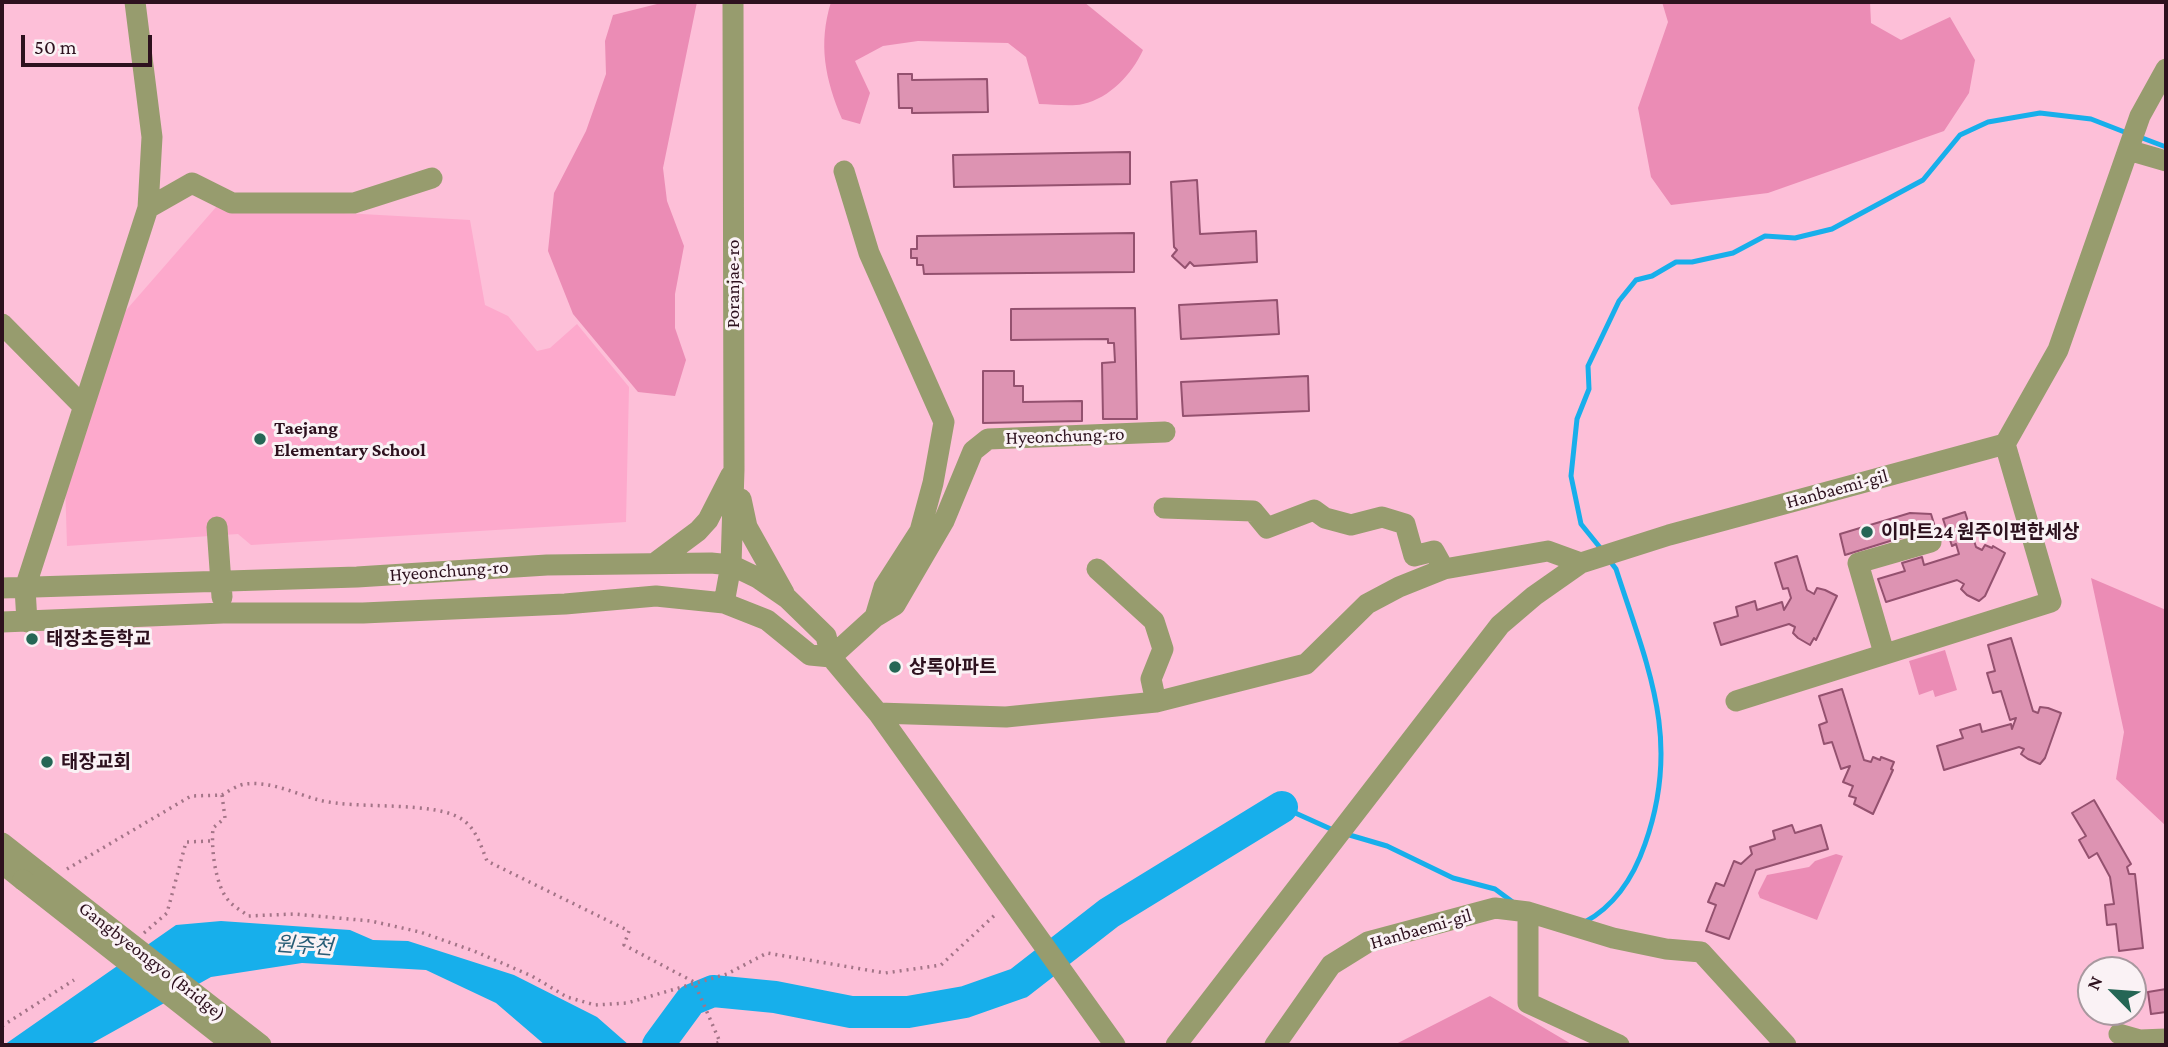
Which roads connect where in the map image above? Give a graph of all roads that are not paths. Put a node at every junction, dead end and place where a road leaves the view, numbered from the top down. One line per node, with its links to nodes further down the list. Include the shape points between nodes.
1 (135, 2): 8 (street, via 152,137)
2 (733, 2): 13 (street, Poranjae-ro)
3 (2166, 69): 4 (street)
4 (2128, 150): 5 (street); 12 (street, via 2058,350)
5 (2166, 161)
6 (844, 171): 28 (street, via 869,253 944,422 920,531 884,587)
7 (432, 178): 8 (street, via 354,203 232,202 192,183)
8 (148, 208): 10 (street)
9 (2, 324): 10 (street)
10 (83, 406): 24 (street)
11 (1165, 432): 28 (street, Hyeonchung-ro, via 988,439 973,451 917,572 895,605)
12 (2005, 444): 17 (street, Hanbaemi-gil); 31 (street, via 2051,602)
13 (734, 470): 18 (street, via 708,520); 19 (street, Poranjae-ro); 25 (street, via 747,527)
14 (1164, 508): 21 (street, via 1253,511 1267,528 1314,510 1351,525 1382,517 1405,524 1414,556 1434,551)
15 (217, 527): 22 (street)
16 (1931, 542): 31 (street, via 1858,563)
17 (1586, 562): 21 (street, via 1548,551); 45 (street, via 1500,625)
18 (655, 563): 19 (street, Hyeonchung-ro); 22 (street, Hyeonchung-ro)
19 (732, 565): 25 (street, Hyeonchung-ro); 26 (street, Poranjae-ro)
20 (1097, 569): 34 (street, via 1154,621 1163,649 1152,679)
21 (1444, 569): 34 (street, via 1367,604 1306,664)
22 (222, 583): 24 (street, Hyeonchung-ro); 27 (street)
23 (2, 588): 24 (street, Hyeonchung-ro)
24 (25, 588): 30 (street)
25 (787, 598): 32 (street, Hyeonchung-ro, via 826,635)
26 (724, 603): 27 (street, Hyeonchung-ro, via 656,596 363,613); 32 (street, Hyeonchung-ro, via 767,620 810,655)
27 (223, 613): 30 (street, Hyeonchung-ro)
28 (875, 617): 32 (street, Hyeonchung-ro)
29 (2, 622): 30 (street, Hyeonchung-ro)
30 (27, 622)
31 (1884, 653): 33 (street)
32 (831, 657): 35 (street, Hyeonchung-ro)
33 (1735, 701)
34 (1156, 702): 35 (street, via 1006,717)
35 (878, 713): 44 (street, Hyeonchung-ro)
36 (2, 843): 38 (street)
37 (2, 863): 38 (street)
38 (41, 877): 42 (street, Gangbyeongyo (Bridge), bridge); 43 (street, Gangbyeongyo (Bridge), bridge)
39 (1528, 912): 46 (street, Hanbaemi-gil, via 1495,908 1368,942 1331,965); 47 (street, via 1528,1003); 48 (street, Hanbaemi-gil, via 1613,938 1701,952)
40 (2119, 1034): 41 (street, via 2140,1040)
41 (2166, 1039)
42 (233, 1045)
43 (261, 1045)
44 (1115, 1045)
45 (1176, 1045)
46 (1275, 1045)
47 (1619, 1045)
48 (1786, 1045)

